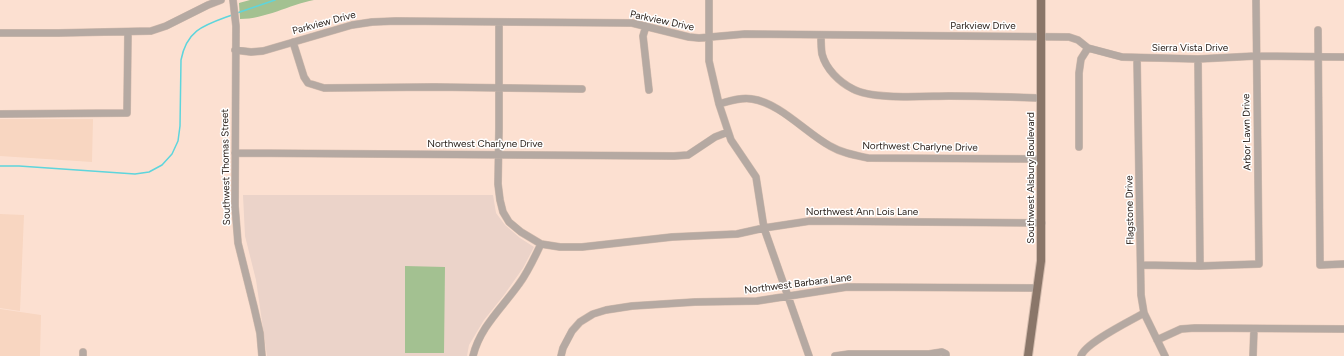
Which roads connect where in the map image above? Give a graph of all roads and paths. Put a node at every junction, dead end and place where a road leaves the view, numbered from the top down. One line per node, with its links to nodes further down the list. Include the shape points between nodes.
1 (221, 0): 9 (street, via 166,26 151,31)
2 (1041, 0): 12 (main road, Southwest Alsbury Boulevard)
3 (1256, 0): 17 (street, Arbor Lawn Drive)
4 (709, 2): 13 (street)
5 (234, 3): 16 (street, Southwest Thomas Street)
6 (498, 22): 7 (street, Parkview Drive, via 632,23); 14 (street, Parkview Drive, via 372,22 352,25); 22 (street)
7 (646, 26): 13 (street, Parkview Drive, via 689,37); 24 (street, via 643,36)
8 (1318, 30): 18 (street)
9 (128, 32): 10 (street); 27 (street, via 127,113)
10 (0, 33)
11 (821, 35): 12 (street, Parkview Drive); 13 (street, Parkview Drive, via 745,34); 25 (street, via 822,53 828,68 841,82 863,94)
12 (1040, 36): 15 (street, Sierra Vista Drive, via 1069,37); 25 (main road, Southwest Alsbury Boulevard)
13 (709, 38): 26 (street, via 709,61)
14 (293, 42): 16 (street, Parkview Drive, via 263,51); 22 (street, via 308,83 324,88)
15 (1088, 48): 20 (street, Sierra Vista Drive, via 1122,57); 29 (street, via 1081,59 1079,73)
16 (235, 50): 30 (street, Southwest Thomas Street)
17 (1256, 56): 18 (street, Sierra Vista Drive); 21 (street, Sierra Vista Drive); 38 (street, Arbor Lawn Drive, via 1259,264)
18 (1319, 57): 19 (street, Sierra Vista Drive); 36 (street, via 1320,265)
19 (1344, 57)
20 (1137, 58): 21 (street, Sierra Vista Drive); 37 (street, Flagstone Drive)
21 (1198, 59): 38 (street)
22 (498, 88): 23 (street); 31 (street)
23 (582, 89)
24 (649, 90)
25 (1040, 98): 32 (main road, Southwest Alsbury Boulevard)
26 (719, 104): 28 (street); 32 (street, Northwest Charlyne Drive, via 741,98 762,101 829,146 841,152 868,158)
27 (0, 114)
28 (728, 132): 31 (street, Northwest Charlyne Drive, via 715,137 688,155); 34 (street, via 756,177)
29 (1079, 147)
30 (236, 152): 31 (street, Northwest Charlyne Drive); 46 (street, Southwest Thomas Street, via 235,206 238,243 260,333)
31 (498, 154): 35 (street, via 498,184 503,212 509,222)
32 (1042, 159): 33 (main road, Southwest Alsbury Boulevard)
33 (1042, 223): 34 (street, Northwest Ann Lois Lane, via 810,221); 39 (main road, Southwest Alsbury Boulevard)
34 (764, 228): 35 (street, Northwest Ann Lois Lane, via 737,234 672,237 582,247); 40 (street)
35 (541, 244): 47 (street, via 525,275 484,328)
36 (1344, 264)
37 (1141, 265): 38 (street); 41 (street, Flagstone Drive)
38 (1200, 266)
39 (1037, 288): 40 (street, Northwest Barbara Lane, via 847,287); 51 (main road, Southwest Alsbury Boulevard)
40 (789, 297): 48 (street, Northwest Barbara Lane, via 757,301 632,306 606,310 592,314 580,322 572,331); 49 (street)
41 (1144, 313): 44 (street, Flagstone Drive); 52 (street, via 1090,344)
42 (1254, 329): 43 (street); 44 (street, via 1181,329); 54 (street)
43 (1344, 329)
44 (1157, 340): 53 (street, Flagstone Drive)
45 (946, 355): 50 (street, via 942,352)
46 (262, 356)
47 (472, 356)
48 (561, 356)
49 (809, 356)
50 (835, 356)
51 (1028, 356)
52 (1081, 356)
53 (1165, 356)
54 (1253, 356)

